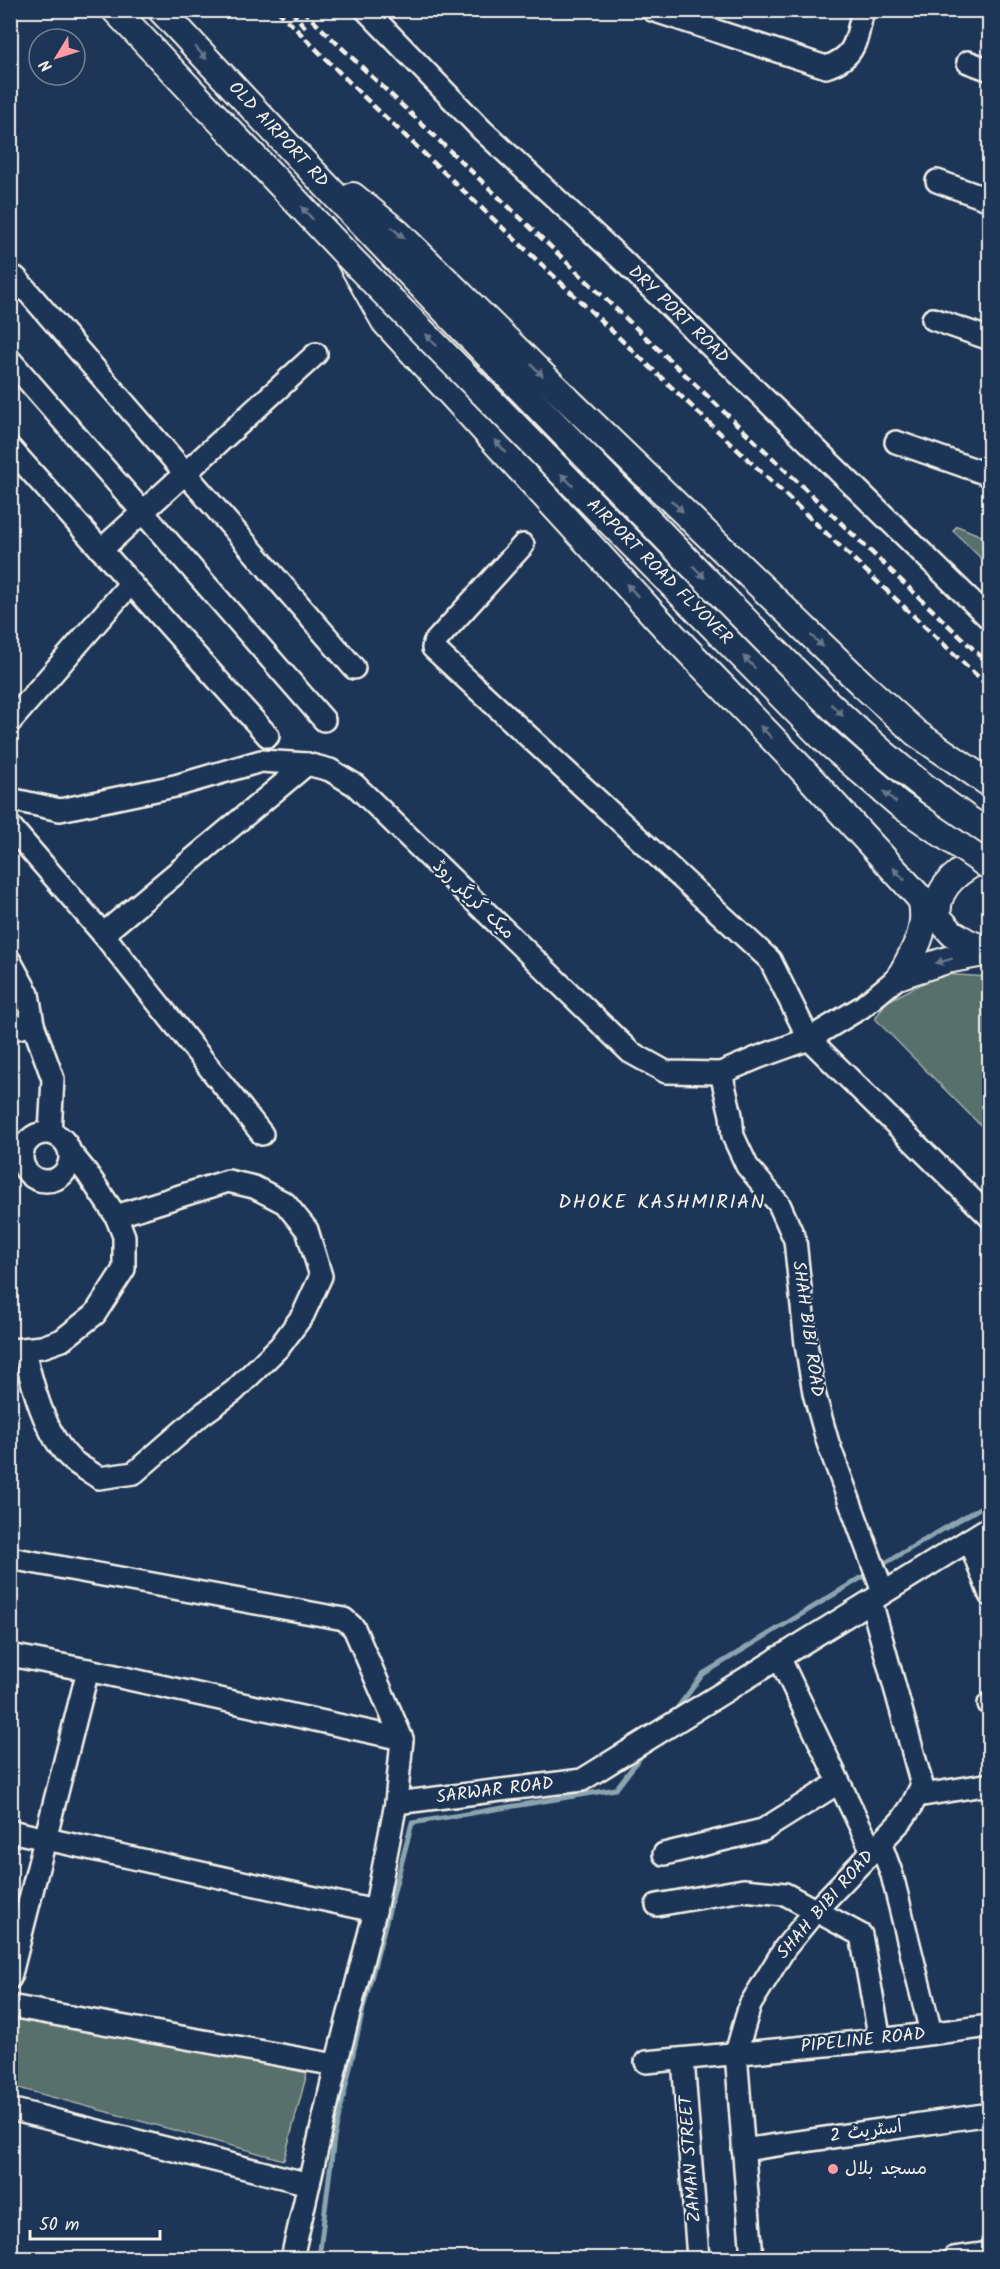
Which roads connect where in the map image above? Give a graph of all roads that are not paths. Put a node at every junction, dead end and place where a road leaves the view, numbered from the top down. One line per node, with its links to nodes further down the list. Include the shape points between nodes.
1 (115, 10): 11 (main road, OLD AIRPORT RD, one-way to 1)
2 (161, 10): 8 (main road, OLD AIRPORT RD, one-way to 8)
3 (366, 10): 26 (street, DRY PORT ROAD, via 483,130)
4 (652, 10): 5 (street, via 826,67 842,62 854,47)
5 (863, 10)
6 (968, 62): 7 (street)
7 (990, 70)
8 (287, 143): 12 (main road, OLD AIRPORT RD); 32 (main road, one-way to 32, via 397,232 862,684 916,733)
9 (937, 180): 10 (street)
10 (990, 200)
11 (347, 255): 37 (main road, AIRPORT ROAD FLYOVER, one-way to 11, bridge, via 899,804 824,739); 38 (main road, one-way to 11, via 385,322)
12 (394, 260): 35 (main road, AIRPORT ROAD FLYOVER, one-way to 35, via 851,725 918,784)
13 (16, 278): 20 (street)
14 (933, 319): 15 (street)
15 (990, 339)
16 (316, 354): 20 (street)
17 (10, 360): 22 (street)
18 (896, 442): 21 (street)
19 (10, 448): 24 (street)
20 (185, 473): 22 (street); 27 (street)
21 (990, 475)
22 (143, 512): 24 (street); 28 (street)
23 (523, 545): 46 (street, via 434,642 433,648 770,960)
24 (101, 550): 25 (street)
25 (131, 583): 29 (street); 30 (street)
26 (990, 619)
27 (354, 668)
28 (324, 720)
29 (10, 723)
30 (268, 736)
31 (307, 764): 33 (street, میک گریگر روڈ, via 261,761 175,786 60,810); 40 (street); 47 (street, میک گریگر روڈ, via 330,770 355,785 630,1053 666,1072)
32 (990, 784)
33 (10, 799)
34 (12, 832): 40 (street)
35 (990, 834)
36 (990, 855): 39 (main road, via 954,875 943,891)
37 (990, 867)
38 (921, 898): 39 (main road); 43 (main road, میک گریگر روڈ, via 924,921)
39 (938, 918): 41 (main road, via 952,933)
40 (104, 934): 49 (street)
41 (989, 952): 43 (main road, میک گریگر روڈ, one-way to 43)
42 (10, 961): 44 (street, via 28,994)
43 (901, 975): 46 (street, میک گریگر روڈ, via 862,1007)
44 (33, 1024): 45 (street); 48 (street, via 53,1079)
45 (10, 1030)
46 (809, 1039): 47 (street, میک گریگر روڈ); 52 (street)
47 (722, 1073): 58 (street, SHAH BIBI ROAD, via 733,1136 747,1166 779,1204 795,1240 814,1393)
48 (50, 1133): 50 (street, via 63,1139); 50 (street, via 34,1135 23,1148 22,1164 32,1177 56,1179 68,1168)
49 (262, 1134)
50 (70, 1152): 51 (street)
51 (116, 1216): 53 (street, via 124,1236 124,1269 101,1306 62,1340); 53 (street, via 228,1181 254,1187 285,1203 307,1230 321,1276 303,1315 280,1346 234,1391 134,1473 99,1478 71,1460 49,1429)
52 (990, 1217)
53 (17, 1350)
54 (990, 1527): 55 (street, SARWAR ROAD)
55 (969, 1540): 57 (street); 58 (street, SARWAR ROAD)
56 (10, 1558): 62 (street, via 344,1619 354,1628)
57 (990, 1595)
58 (877, 1596): 60 (street, SARWAR ROAD); 65 (street, SHAH BIBI ROAD, via 922,1785)
59 (10, 1655): 61 (street)
60 (779, 1657): 63 (street); 66 (street, SARWAR ROAD, via 582,1780)
61 (88, 1670): 62 (street); 68 (street)
62 (402, 1739): 66 (street)
63 (838, 1783): 69 (street); 70 (street, via 763,1830)
64 (990, 1784): 65 (street)
65 (917, 1796): 69 (street, SHAH BIBI ROAD, via 902,1820)
66 (396, 1803): 73 (street)
67 (10, 1832): 68 (street)
68 (45, 1839): 73 (street); 74 (street)
69 (876, 1847): 72 (street, SHAH BIBI ROAD); 77 (street, via 892,1875)
70 (664, 1854)
71 (657, 1905): 72 (street, via 743,1890 785,1894)
72 (816, 1910): 78 (street, via 861,1935); 79 (street, SHAH BIBI ROAD, via 784,1948 750,2005)
73 (375, 1911): 82 (street)
74 (10, 1978)
75 (10, 2006): 82 (street)
76 (990, 2026): 77 (street, PIPELINE ROAD)
77 (931, 2033): 78 (street, PIPELINE ROAD)
78 (880, 2040): 79 (street, PIPELINE ROAD)
79 (736, 2053): 80 (street, PIPELINE ROAD); 85 (street, SHAH BIBI ROAD)
80 (683, 2059): 81 (street, PIPELINE ROAD); 89 (street, ZAMAN STREET)
81 (646, 2062)
82 (336, 2065): 86 (street)
83 (10, 2109): 86 (street)
84 (990, 2114): 85 (street, اسٹریٹ 2)
85 (743, 2150): 90 (street, SHAH BIBI ROAD)
86 (309, 2184): 88 (street)
87 (990, 2253): 91 (street)
88 (292, 2259)
89 (698, 2259)
90 (752, 2259)
91 (954, 2259)

